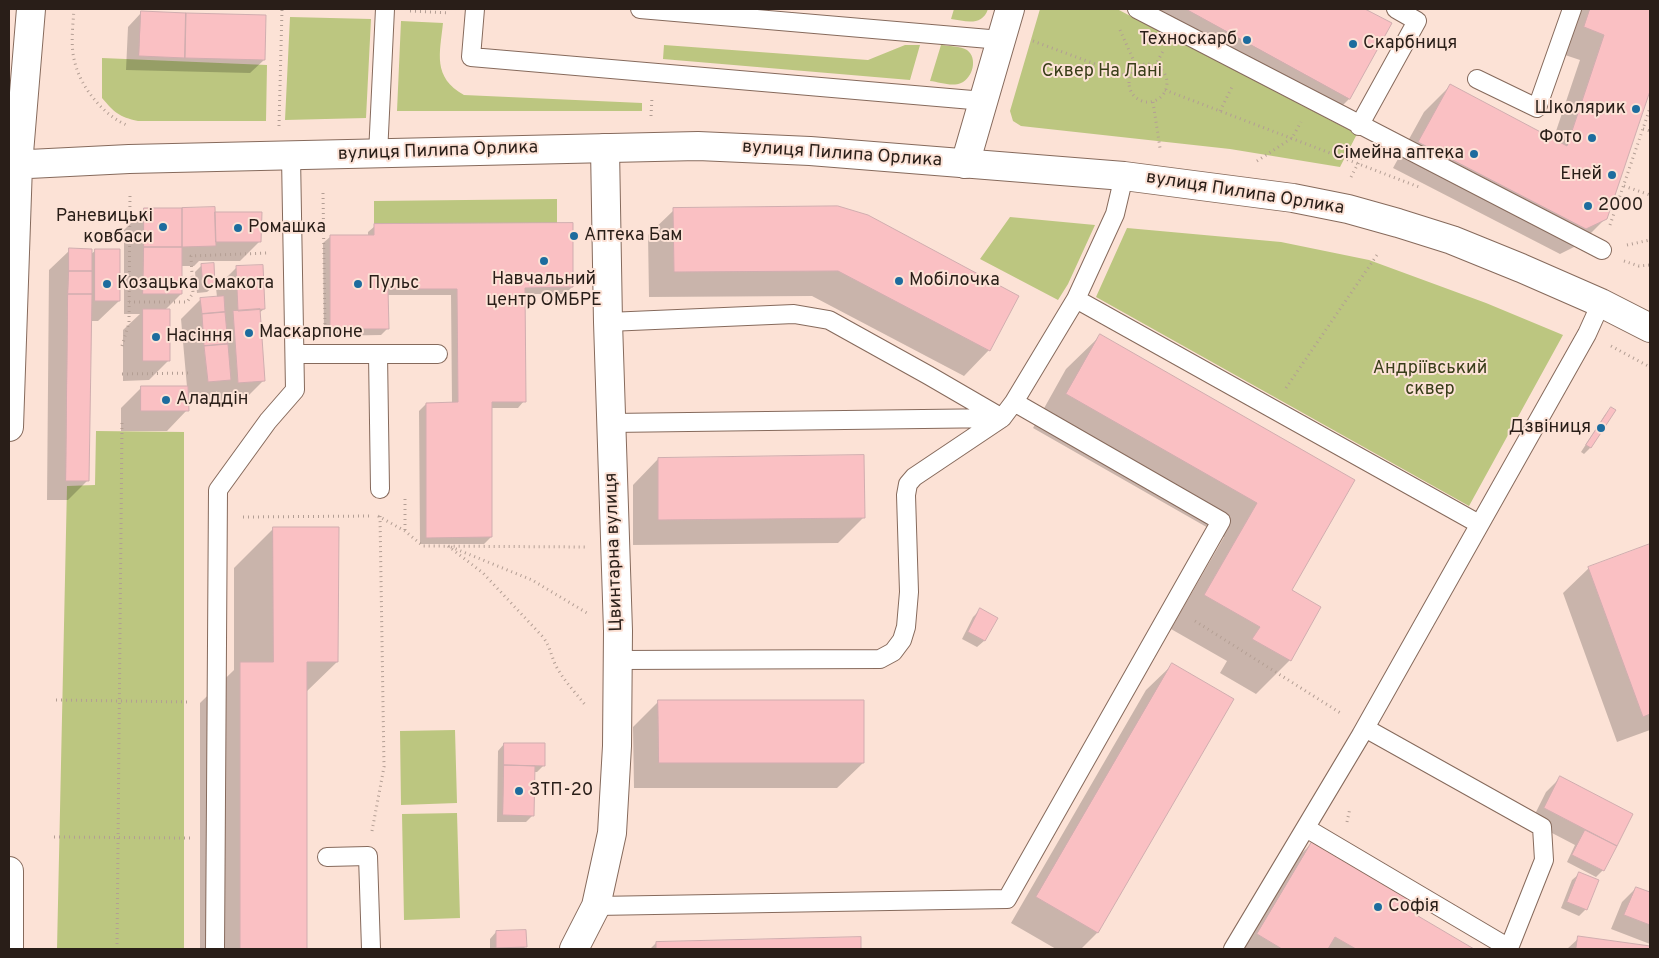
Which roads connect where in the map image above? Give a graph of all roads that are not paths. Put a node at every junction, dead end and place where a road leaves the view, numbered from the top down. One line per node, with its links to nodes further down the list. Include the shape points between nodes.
1 (31, 9): 16 (main road)
2 (385, 9): 13 (lane)
3 (475, 9): 10 (lane, via 471,57)
4 (640, 9): 8 (lane)
5 (1137, 9): 11 (lane)
6 (1396, 9): 11 (lane, via 1417,20)
7 (1572, 9): 9 (lane, via 1538,108)
8 (1005, 26): 10 (main road)
9 (1477, 78)
10 (984, 101): 15 (main road)
11 (1360, 126): 18 (lane)
12 (605, 148): 13 (main road, вулиця Пилипа Орлика); 15 (main road, вулиця Пилипа Орлика, via 698,146 810,151); 21 (main road, Цвинтарна вулиця)
13 (378, 154): 14 (main road, вулиця Пилипа Орлика)
14 (291, 156): 16 (main road, вулиця Пилипа Орлика, via 129,158); 23 (lane)
15 (965, 164): 17 (main road, вулиця Пилипа Орлика)
16 (13, 165): 29 (main road)
17 (1124, 176): 19 (lane, via 1115,214); 20 (main road, вулиця Пилипа Орлика, via 1293,198 1348,209 1452,240)
18 (1602, 250)
19 (1076, 299): 26 (lane); 31 (lane)
20 (1601, 303): 22 (main road, вулиця Пилипа Орлика); 31 (lane)
21 (608, 322): 27 (lane, via 794,314 829,320); 28 (main road, Цвинтарна вулиця)
22 (1650, 328)
23 (294, 354): 24 (lane); 39 (lane, via 295,390 218,490)
24 (378, 354): 25 (lane); 30 (lane)
25 (438, 354)
26 (1014, 402): 27 (lane); 37 (lane, via 1221,520 1006,899)
27 (1002, 418): 28 (lane); 32 (lane, via 908,484 908,611 902,640 894,652 880,659)
28 (611, 423): 32 (main road, Цвинтарна вулиця)
29 (9, 427)
30 (380, 488)
31 (1479, 524): 33 (lane)
32 (618, 660): 37 (main road, Цвинтарна вулиця, via 612,833)
33 (1365, 728): 34 (lane); 34 (lane, via 1542,827 1544,860 1509,948)
34 (1306, 828): 42 (lane)
35 (326, 857): 40 (lane, via 368,856)
36 (9, 871): 38 (main road)
37 (596, 906): 41 (main road, Цвинтарна вулиця)
38 (9, 949)
39 (214, 949)
40 (371, 949)
41 (574, 949)
42 (1234, 949)

